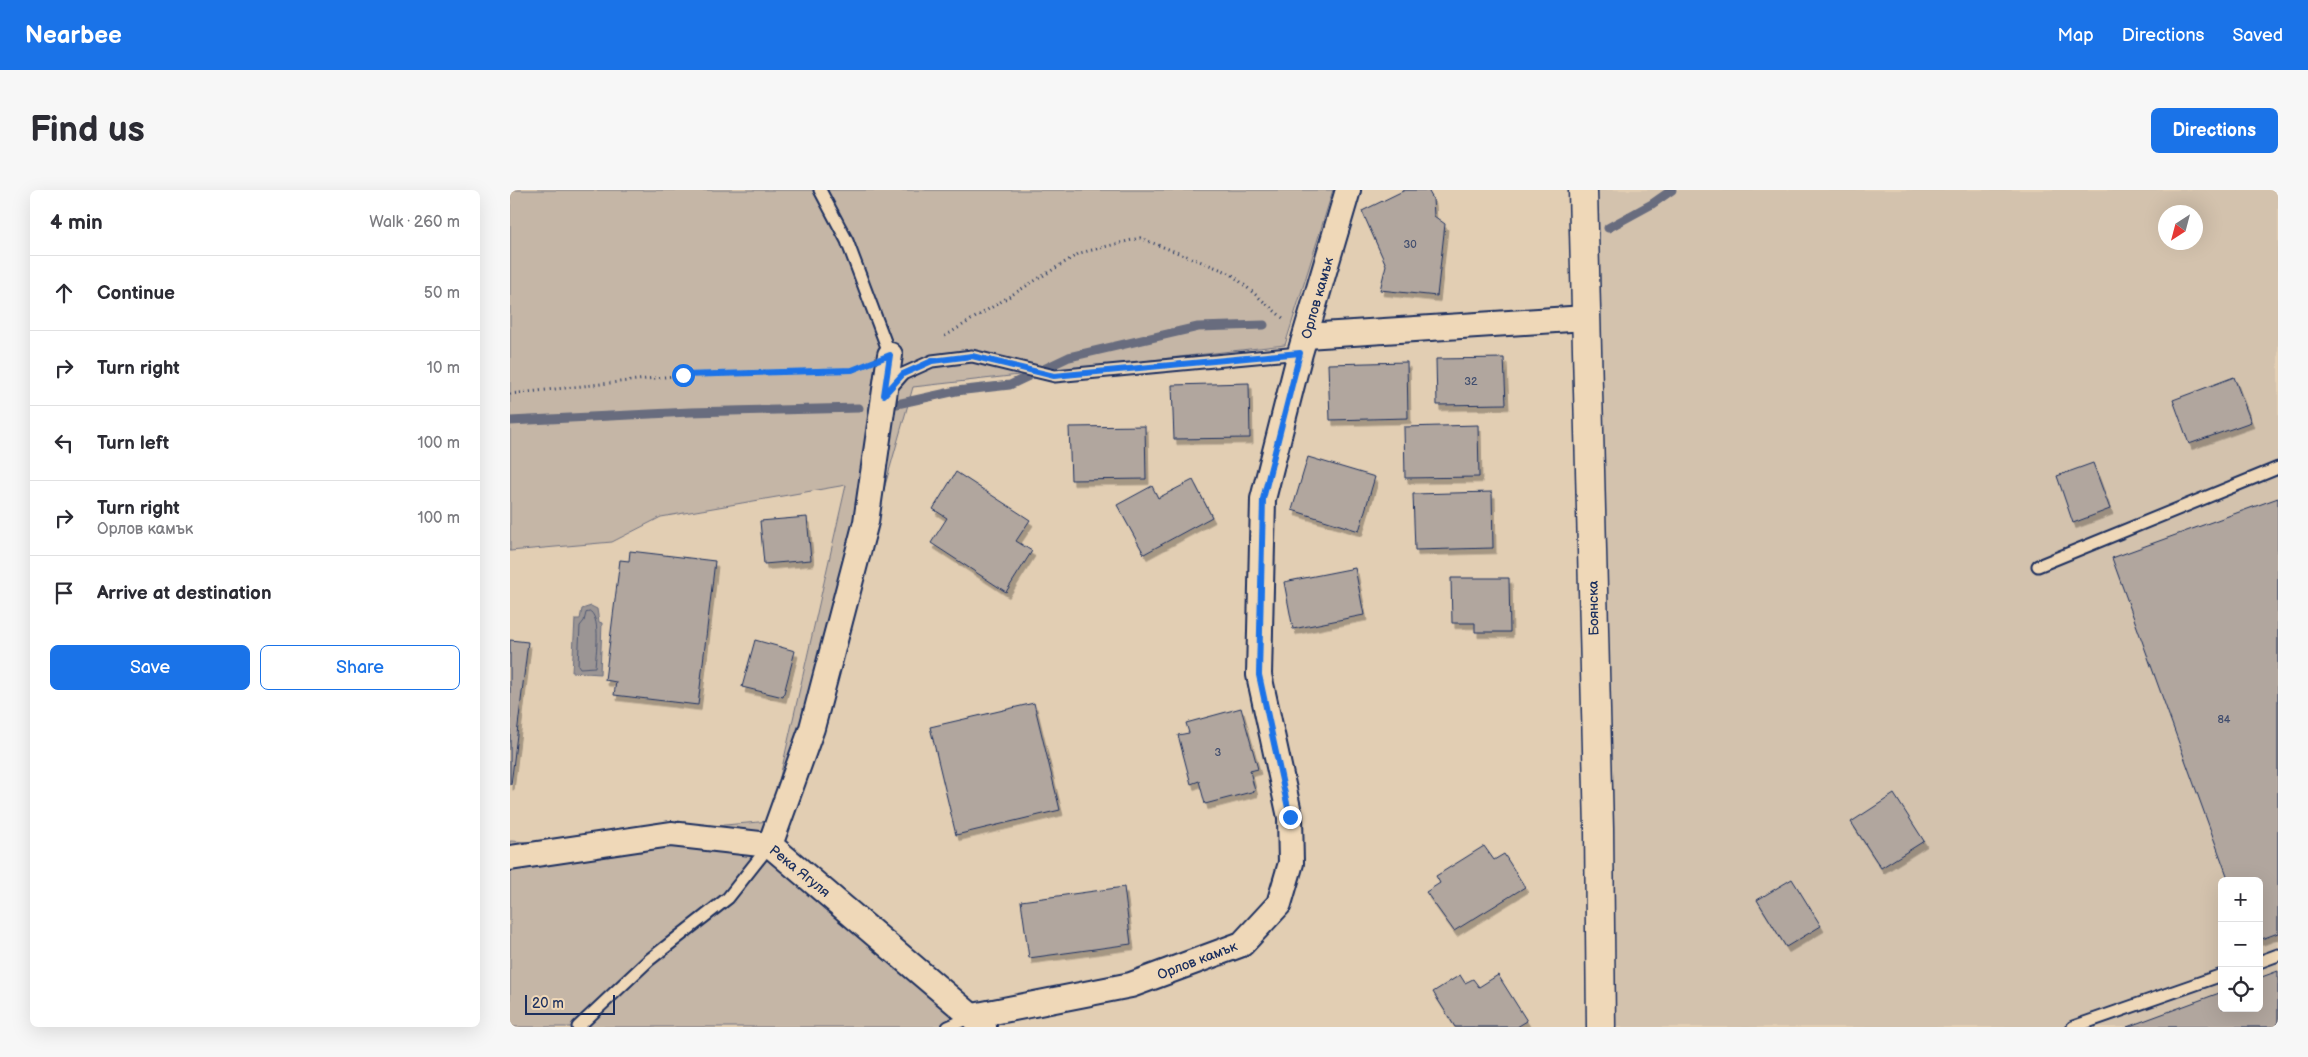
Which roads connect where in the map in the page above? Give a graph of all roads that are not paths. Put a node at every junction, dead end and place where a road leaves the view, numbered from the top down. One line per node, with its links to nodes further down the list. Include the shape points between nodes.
1 (820, 190): 6 (lane, via 847,241)
2 (1348, 190): 5 (street, Орлов камък)
3 (1583, 190): 4 (main road, Боянска)
4 (1586, 318): 5 (street); 18 (main road, Боянска)
5 (1303, 345): 7 (lane, via 1054,376 972,356 932,361 903,374); 15 (street, Орлов камък, via 1263,499 1259,675 1290,817 1291,863 1279,904 1242,944 1141,981)
6 (890, 355): 7 (street)
7 (884, 395): 10 (street, via 866,522 812,728)
8 (2278, 468): 9 (lane)
9 (2038, 566)
10 (770, 845): 11 (street, Река Ягуля, via 671,834); 15 (street, Река Ягуля); 16 (lane, via 728,898 650,960)
11 (510, 858)
12 (2278, 955): 13 (lane)
13 (2263, 961)
14 (2218, 976): 19 (lane)
15 (979, 1022): 17 (lane)
16 (578, 1027)
17 (948, 1027)
18 (1601, 1027)
19 (2073, 1027)

